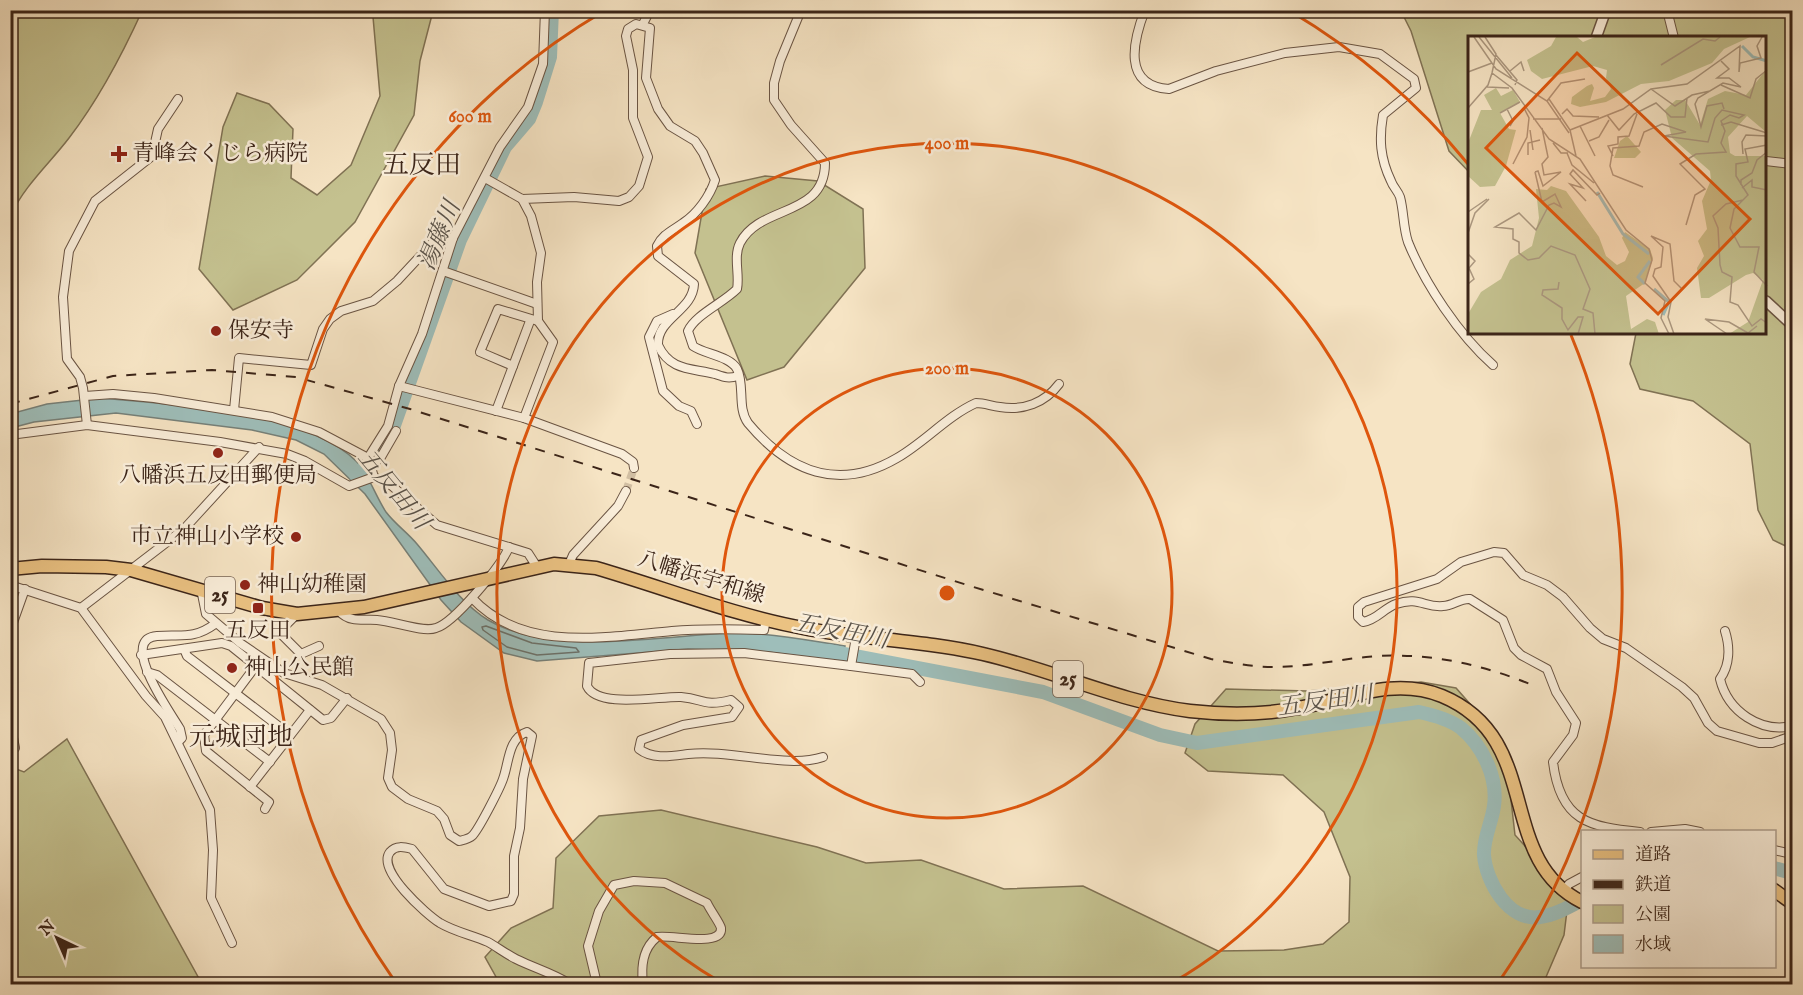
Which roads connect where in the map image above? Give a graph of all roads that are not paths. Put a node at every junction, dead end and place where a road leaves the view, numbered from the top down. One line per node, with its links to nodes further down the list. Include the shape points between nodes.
1 (545, 10): 13 (street, via 543,64 528,106 500,147)
2 (651, 10): 7 (street)
3 (801, 10): 24 (street, via 780,61 774,100 825,163 822,184 812,197 746,235 738,247 737,289 688,331 693,345 729,363)
4 (1145, 10): 22 (street, via 1134,45 1136,66 1145,81 1162,88 1285,53 1339,47 1380,54 1414,78 1416,88 1383,115 1381,153 1399,195 1409,243 1448,315)
5 (1606, 10): 8 (street)
6 (1667, 10): 9 (street)
7 (643, 24): 14 (street, via 628,29 626,36 633,70 633,118 648,157 639,186 619,201 574,197); 19 (street, via 651,33 646,78 658,109 670,126 695,141 714,180 697,211 667,233 657,246 658,256 694,284 694,292)
8 (1597, 36)
9 (1674, 36)
10 (178, 99): 27 (street, via 158,129 153,156 95,201 69,251 63,297 67,359 80,377)
11 (1767, 161): 12 (street)
12 (1792, 164)
13 (489, 179): 14 (street); 15 (street)
14 (522, 200): 18 (street, via 531,216 541,253)
15 (453, 238): 16 (street); 28 (street, via 438,237 379,296 330,319 311,365 239,358)
16 (447, 272): 18 (street); 26 (street)
17 (1767, 302): 21 (street)
18 (537, 304): 20 (street)
19 (677, 312): 24 (street, via 657,336 666,358 692,372 727,379); 32 (street, via 657,321 649,337 650,349 663,391 691,411)
20 (534, 321): 23 (street); 23 (street, via 498,309 480,352); 30 (street, via 553,342)
21 (1792, 325)
22 (1493, 365)
23 (513, 366): 29 (street)
24 (738, 376): 25 (street, via 744,415 760,435 788,460 835,476 864,473 898,458 976,403 1001,408 1028,406 1042,401)
25 (1059, 384)
26 (404, 387): 29 (street); 36 (street)
27 (85, 397): 28 (street, via 123,395); 31 (street)
28 (234, 410): 36 (street, via 298,423)
29 (496, 411): 30 (street)
30 (524, 418): 37 (street, via 622,454 633,462)
31 (87, 422): 34 (street); 35 (street)
32 (697, 424)
33 (396, 431): 36 (street, via 381,457)
34 (10, 435)
35 (259, 447): 38 (street, via 305,460 341,483 354,485); 44 (street, via 203,511)
36 (369, 463): 38 (street)
37 (633, 468)
38 (373, 478): 40 (street, via 392,486 437,525)
39 (626, 491): 41 (street)
40 (509, 547): 42 (street, via 528,553); 45 (street)
41 (569, 564): 42 (main road, 八幡浜宇和線 / 25); 53 (main road, 八幡浜宇和線 / 25, via 596,568)
42 (537, 567): 45 (main road, 八幡浜宇和線 / 25)
43 (10, 569): 44 (main road, 八幡浜宇和線 / 25, via 76,566)
44 (130, 570): 48 (main road, 八幡浜宇和線 / 25); 50 (street)
45 (488, 578): 49 (street); 51 (main road, 八幡浜宇和線 / 25)
46 (10, 585): 47 (street)
47 (25, 590): 50 (street); 55 (street)
48 (201, 590): 52 (main road, 八幡浜宇和線 / 25); 54 (street, via 206,614)
49 (471, 599): 51 (street, via 436,629 353,620); 53 (street, via 513,627 553,637 627,636 707,628 764,630)
50 (81, 608): 73 (street, via 165,717)
51 (339, 611): 52 (main road, 八幡浜宇和線 / 25)
52 (297, 614): 58 (street, via 279,632 302,654)
53 (766, 619): 57 (main road, 八幡浜宇和線 / 25)
54 (215, 624): 60 (street, via 184,638 149,638); 66 (street, via 284,673)
55 (10, 631)
56 (1725, 631): 70 (street, via 1728,659 1720,679 1731,701 1753,722 1782,730)
57 (856, 640): 61 (street); 86 (main road, 八幡浜宇和線 / 25, via 980,653 1149,703 1191,711 1272,713 1390,688 1440,695 1477,717 1489,731 1512,774 1534,854)
58 (319, 646)
59 (184, 649): 60 (street); 62 (street, via 222,643); 65 (street, via 187,656)
60 (141, 655): 63 (street)
61 (851, 664): 64 (street, via 912,674); 75 (street, via 744,653 670,654 589,663 587,686 595,696 632,701 680,697 706,705 731,700 739,707 732,717 683,724 641,740 639,749 644,753 729,753 809,762)
62 (255, 667): 65 (street); 67 (street)
63 (147, 672): 68 (street, via 157,675); 73 (street, via 180,729 182,738)
64 (921, 682)
65 (235, 693): 68 (street); 71 (street)
66 (347, 698): 67 (street, via 327,721); 90 (street, via 374,712 390,733 388,778 392,787 408,799 437,811 450,835 459,841 471,838 477,830 503,780 515,741 521,734 532,735 511,901 489,906 444,889 412,849 394,848 387,863 396,881 437,921)
67 (310, 710): 71 (street)
68 (215, 720): 76 (street); 77 (street, via 204,735 206,752)
69 (10, 722): 74 (street)
70 (1792, 726)
71 (290, 735): 76 (street)
72 (1792, 736): 79 (street, via 1759,743 1716,731 1682,687 1626,648 1603,639 1563,597 1548,585 1523,575 1504,553 1494,552 1461,562 1437,579 1358,607 1358,617 1363,622 1373,620 1395,604 1412,601 1447,606 1464,598 1503,620 1514,648 1547,669 1576,723 1573,735 1553,762 1559,789 1572,811 1585,822)
73 (178, 742): 89 (street, via 210,810 211,898)
74 (15, 748)
75 (824, 757)
76 (270, 762): 77 (street)
77 (250, 787): 78 (street, via 269,802)
78 (266, 809)
79 (1625, 830)
80 (1668, 830): 81 (street)
81 (1692, 830)
82 (1776, 850): 83 (street)
83 (1792, 854)
84 (1581, 878): 86 (street, via 1569,884)
85 (1776, 891): 88 (main road)
86 (1566, 893): 87 (main road, 八幡浜宇和線 / 25)
87 (1581, 901)
88 (1792, 903)
89 (232, 944)
90 (570, 984)
91 (597, 984): 92 (street, via 588,946 599,911 614,885 634,880 665,883 707,903 720,925 718,937 712,940 657,938 643,958)
92 (642, 984)

